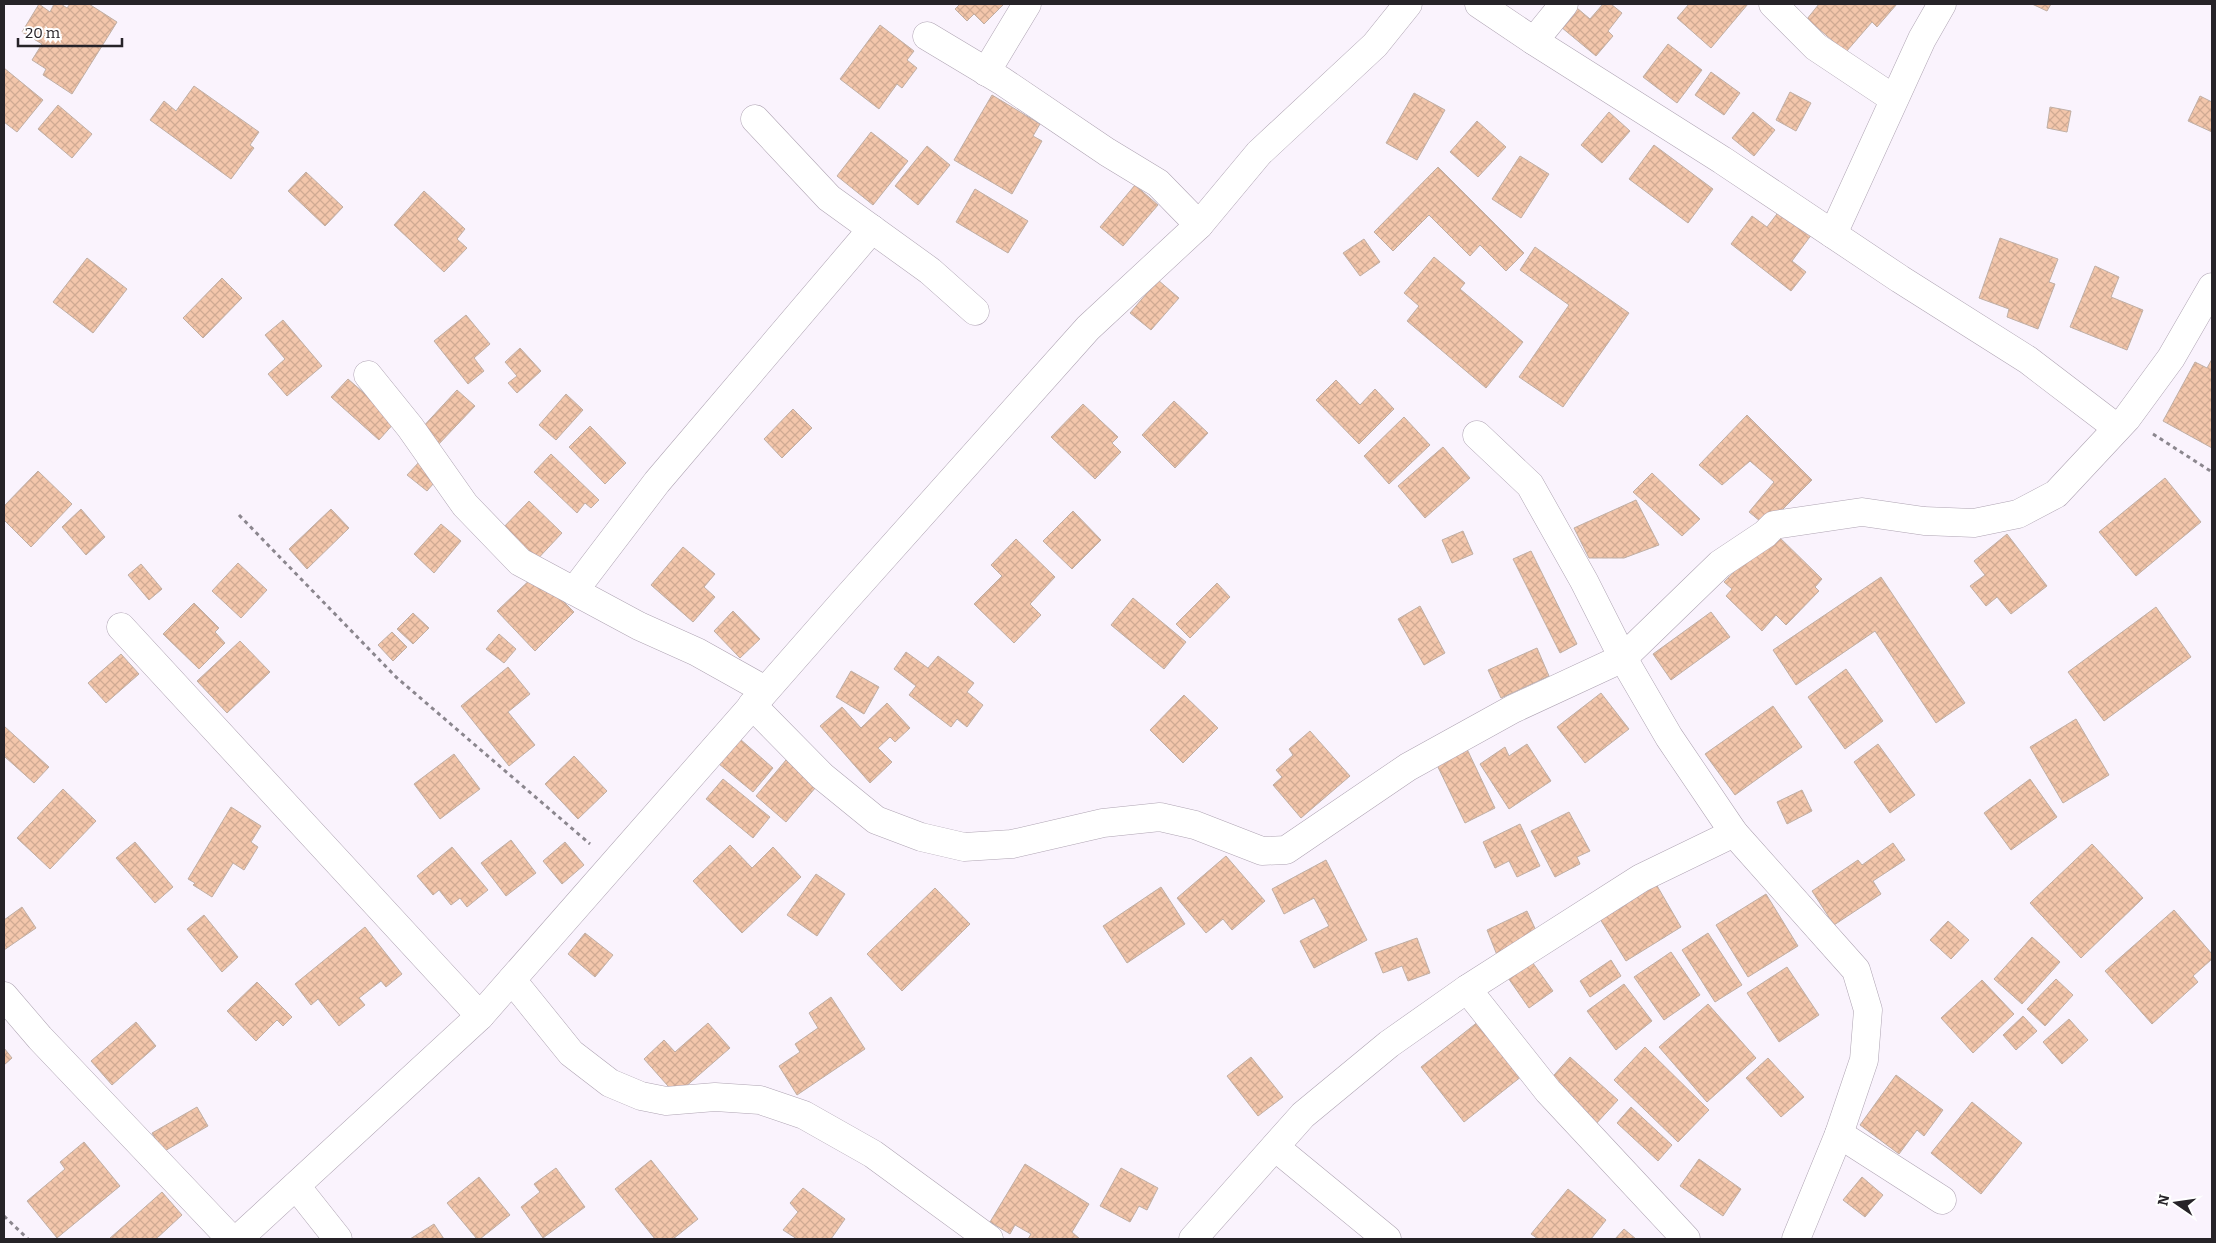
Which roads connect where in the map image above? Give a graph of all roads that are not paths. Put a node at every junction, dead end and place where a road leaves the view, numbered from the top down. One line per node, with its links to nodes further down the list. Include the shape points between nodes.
1 (1027, 4): 9 (street)
2 (1408, 4): 12 (street, via 1375,45 1259,153)
3 (1479, 4): 8 (street)
4 (1564, 4): 8 (street)
5 (1772, 4): 10 (street, via 1816,47)
6 (1942, 4): 10 (street)
7 (927, 36): 9 (street)
8 (1534, 42): 14 (street)
9 (986, 72): 12 (street, via 1158,183)
10 (1894, 99): 14 (street)
11 (754, 119): 13 (street, via 829,198)
12 (1199, 225): 23 (street, via 1088,328)
13 (872, 229): 16 (street, via 930,271); 20 (street, via 657,482)
14 (1833, 234): 18 (street)
15 (2212, 287): 18 (street, via 2171,358)
16 (975, 311)
17 (368, 374): 20 (street, via 465,505 520,562)
18 (2122, 423): 22 (street, via 2056,494 2018,514 1974,523 1924,521 1862,512 1774,526 1720,564)
19 (1477, 435): 22 (street, via 1530,485)
20 (574, 591): 23 (street, via 639,626 698,652)
21 (121, 627): 28 (street)
22 (1624, 658): 23 (street, via 1514,709 1408,768 1286,850 1262,851 1195,825 1160,817 1103,823 1012,844 964,847 921,837 876,820 822,776); 24 (street, via 1669,736)
23 (758, 698): 25 (street)
24 (1734, 833): 26 (street, via 1641,878); 29 (street, via 1856,970 1868,1010 1864,1060)
25 (512, 980): 28 (street); 36 (street, via 571,1053 610,1083 642,1096 666,1101 715,1097 760,1100 804,1115 873,1154)
26 (1467, 989): 30 (street, via 1389,1044 1303,1115); 39 (street, via 1548,1091)
27 (4, 996): 33 (street)
28 (480, 1016): 31 (street)
29 (1838, 1134): 32 (street); 40 (street)
30 (1275, 1147): 37 (street); 38 (street)
31 (296, 1186): 34 (street); 35 (street)
32 (1942, 1200)
33 (231, 1239)
34 (238, 1239)
35 (338, 1239)
36 (989, 1239)
37 (1193, 1239)
38 (1387, 1239)
39 (1686, 1239)
40 (1796, 1239)

